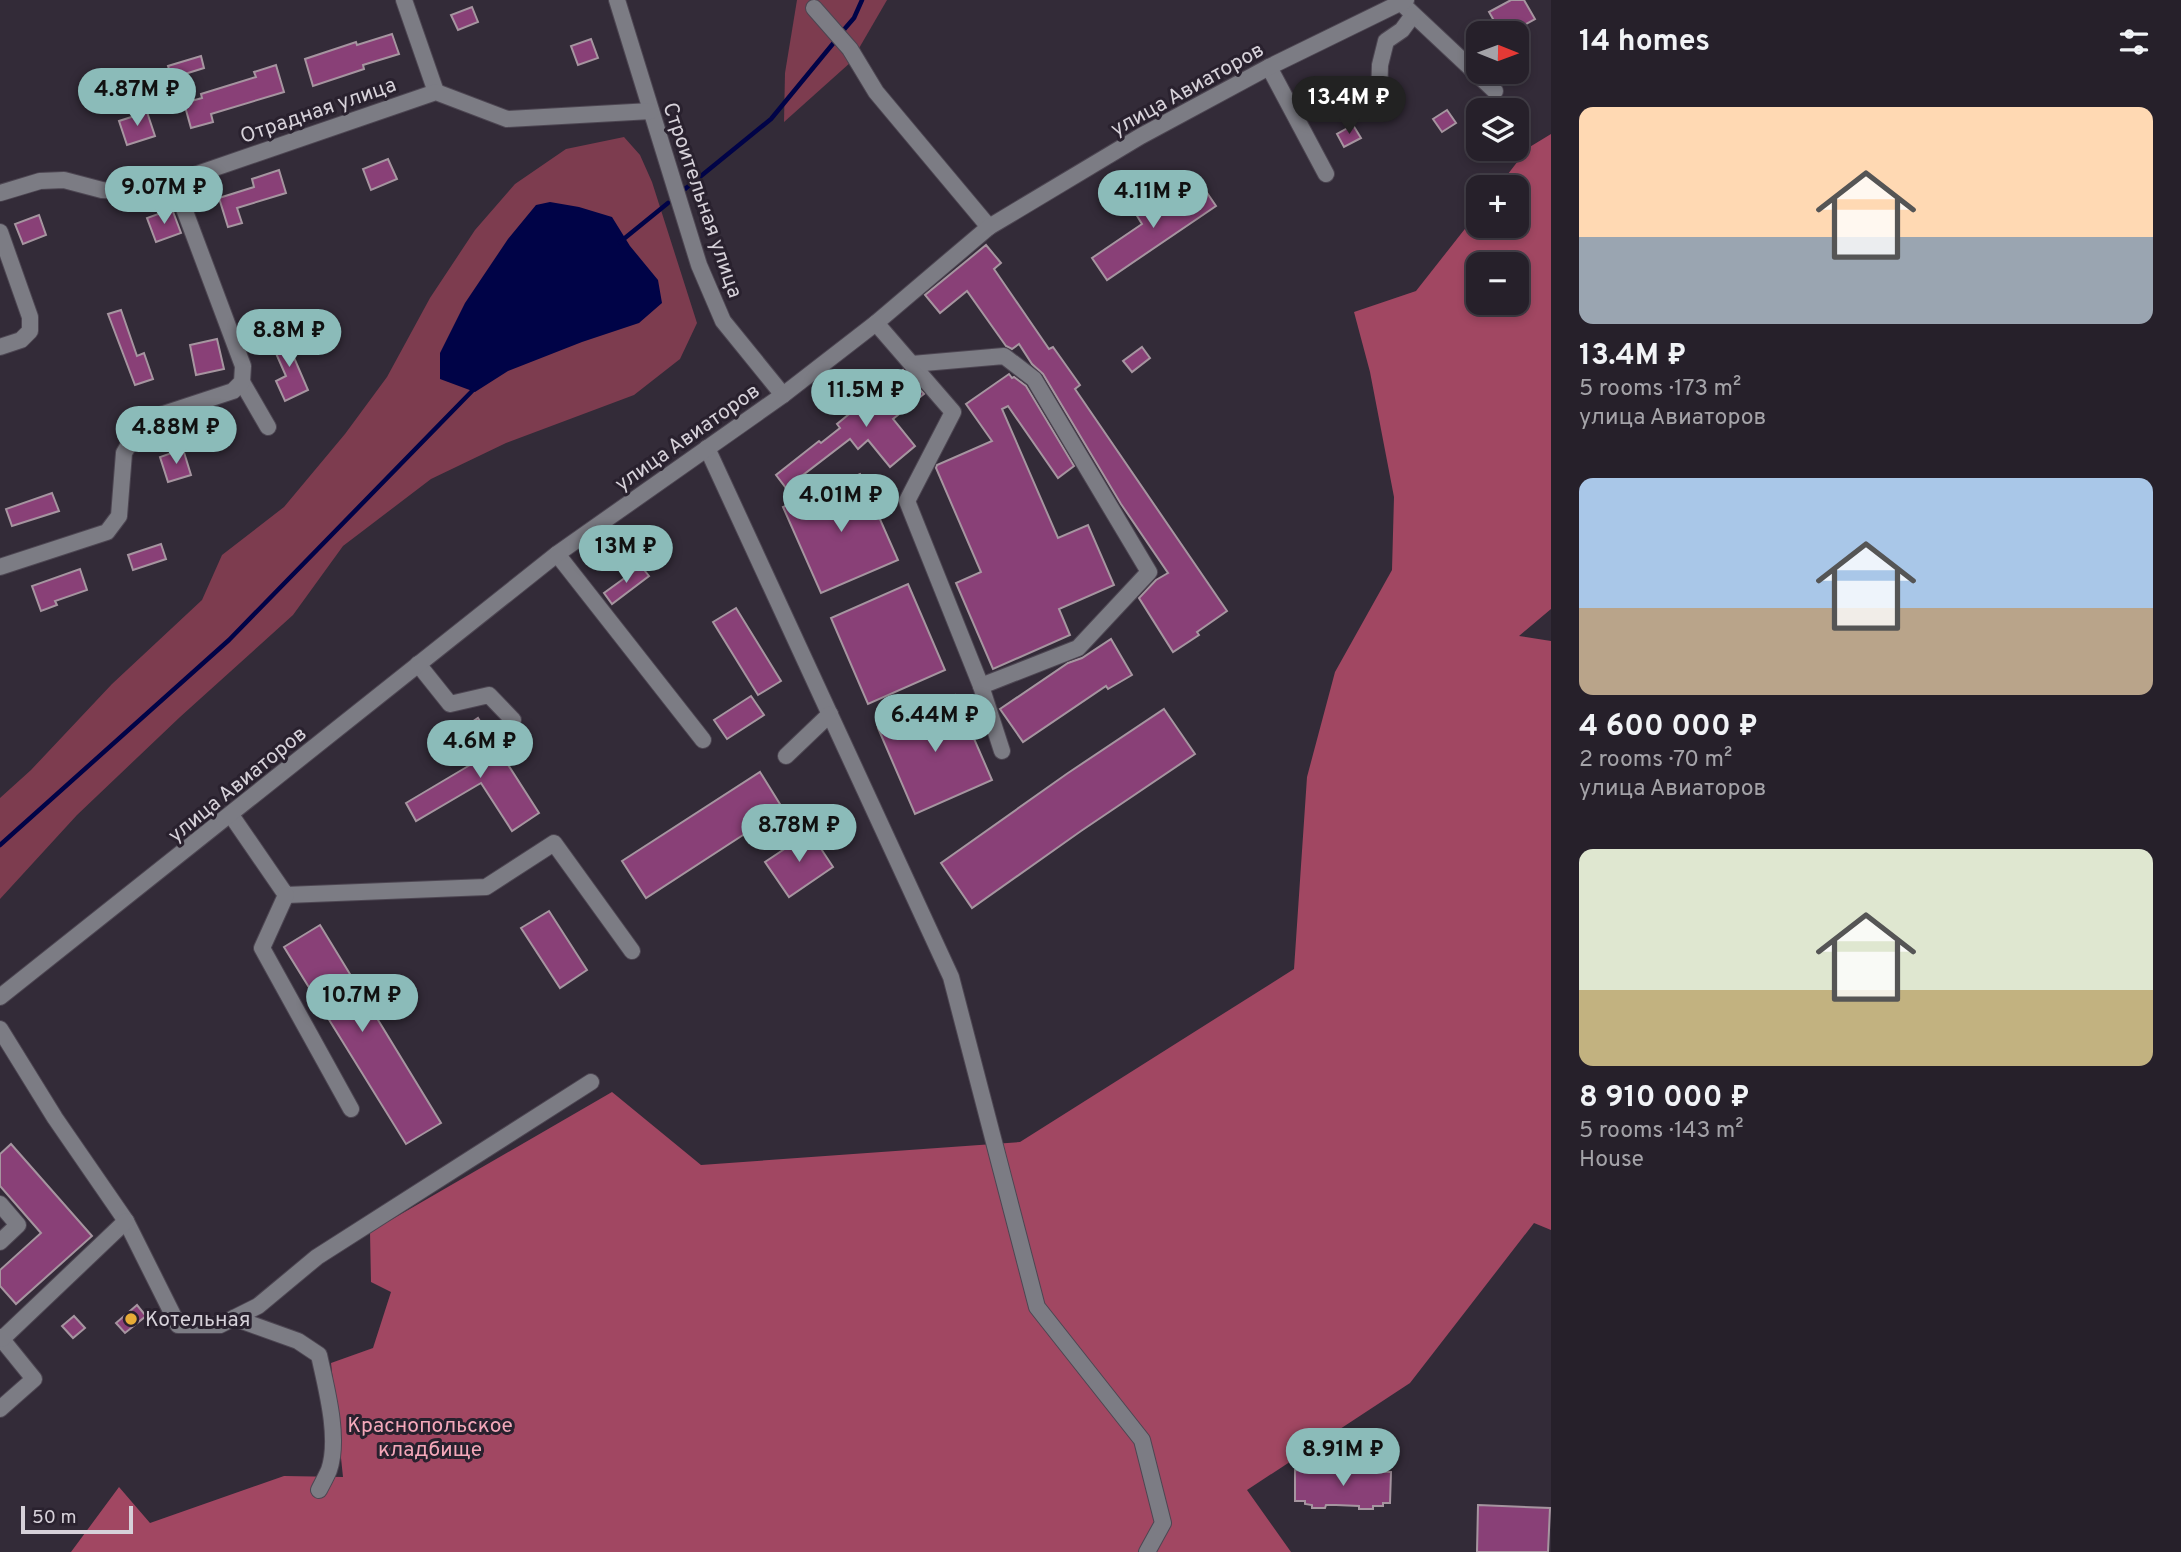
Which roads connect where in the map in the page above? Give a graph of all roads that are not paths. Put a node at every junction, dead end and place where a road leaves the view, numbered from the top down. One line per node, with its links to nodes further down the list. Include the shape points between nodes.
1 (404, 0): 8 (street)
2 (617, 0): 10 (street, Строительная улица)
3 (1401, 1): 5 (street); 6 (street, улица Авиаторов)
4 (814, 8): 14 (street, via 850,49 876,92)
5 (1413, 15): 7 (street); 9 (street, via 1386,41)
6 (1269, 67): 11 (street); 14 (street, улица Авиаторов, via 1141,136)
7 (1494, 91)
8 (436, 92): 10 (street, via 507,119); 12 (street, Отрадная улица)
9 (1378, 97)
10 (651, 111): 20 (street, Строительная улица, via 699,265 723,321)
11 (1326, 174)
12 (174, 182): 13 (street, Отрадная улица, via 121,191 64,180 40,181); 19 (street, via 243,366)
13 (0, 193)
14 (989, 227): 16 (street, улица Авиаторов)
15 (0, 232): 17 (street, via 30,317 30,331 21,340)
16 (876, 323): 18 (street); 20 (street, улица Авиаторов)
17 (0, 347)
18 (912, 364): 26 (street, via 953,412 907,501); 26 (street, via 1003,356 1034,379 1149,572 1078,648)
19 (243, 382): 21 (street); 24 (street, via 233,391 151,418 136,432 124,453 119,516 107,532)
20 (783, 395): 22 (street, улица Авиаторов)
21 (268, 427)
22 (707, 448): 23 (street, улица Авиаторов); 27 (street)
23 (557, 554): 25 (street, улица Авиаторов); 29 (street)
24 (0, 567)
25 (418, 664): 28 (street, via 450,704 489,695); 32 (street, улица Авиаторов)
26 (981, 686): 30 (street)
27 (830, 714): 31 (street); 46 (street, via 951,977 1037,1307 1142,1440 1163,1523)
28 (513, 720)
29 (703, 740)
30 (1002, 751)
31 (786, 756)
32 (231, 815): 33 (street); 35 (street, улица Авиаторов)
33 (286, 895): 34 (street, via 486,887 554,843); 38 (street, via 262,948)
34 (632, 951)
35 (0, 998)
36 (0, 1029): 40 (street)
37 (591, 1082): 42 (street, via 317,1257 258,1306)
38 (351, 1109)
39 (0, 1204): 41 (street, via 18,1225)
40 (126, 1221): 42 (street, via 178,1325 220,1325); 43 (street)
41 (0, 1241)
42 (234, 1318): 45 (street, via 298,1341 319,1355 330,1406 332,1451)
43 (1, 1338): 44 (street, via 34,1378)
44 (0, 1409)
45 (319, 1490)
46 (1147, 1552)

